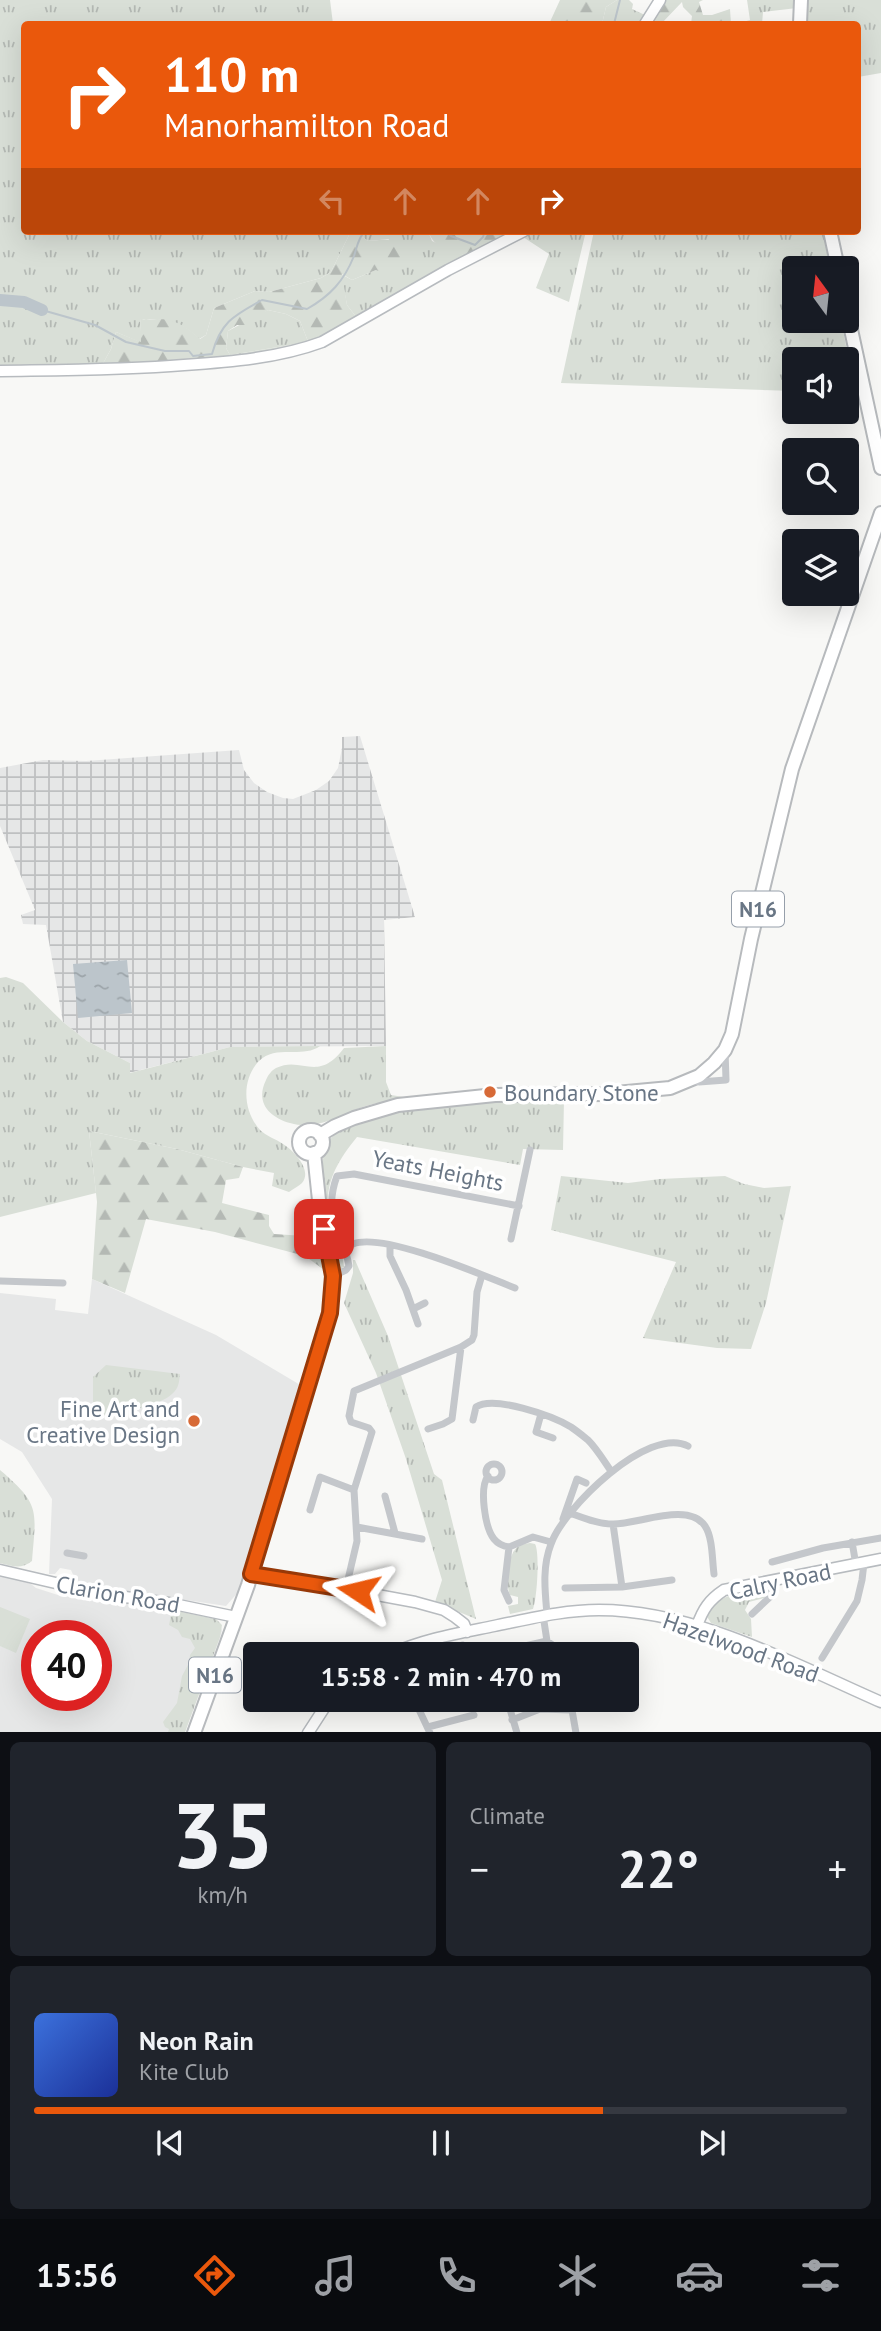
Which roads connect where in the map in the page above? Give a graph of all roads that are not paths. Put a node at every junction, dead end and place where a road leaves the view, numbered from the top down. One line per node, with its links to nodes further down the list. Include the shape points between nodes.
1 (660, 0): 3 (street)
2 (801, 0): 4 (highway)
3 (647, 21)
4 (800, 21)
5 (516, 235): 9 (street, via 323,342 302,349 165,367)
6 (831, 235): 7 (highway)
7 (835, 256)
8 (852, 333): 10 (highway)
9 (0, 371)
10 (881, 468)
11 (881, 513): 12 (highway, N16, via 792,769)
12 (725, 1050): 13 (highway, N16); 13 (street, via 726,1080)
13 (691, 1080): 14 (highway, N16, via 670,1088 614,1094 495,1095 398,1105 362,1115)
14 (320, 1135): 16 (highway, N16, via 322,1146); 16 (highway, N16, via 309,1130 300,1137 301,1148)
15 (530, 1150): 17 (street, Yeats Heights)
16 (314, 1153): 22 (highway, N16)
17 (519, 1206): 18 (street, Yeats Heights); 22 (street, Yeats Heights, via 340,1174 331,1203 349,1266)
18 (511, 1239)
19 (353, 1244): 20 (street)
20 (390, 1246): 21 (street, via 440,1258); 27 (street)
21 (482, 1275): 25 (street); 29 (street, via 474,1335)
22 (333, 1276): 57 (highway, N16, via 327,1324)
23 (0, 1281): 24 (street)
24 (63, 1283)
25 (515, 1287)
26 (425, 1304): 27 (street)
27 (413, 1309): 28 (street)
28 (418, 1324)
29 (461, 1347): 32 (street, via 452,1419); 38 (street, via 355,1391 351,1422 372,1432)
30 (541, 1414): 31 (street, via 489,1402 476,1407); 33 (street, via 536,1432); 35 (street, via 591,1443)
31 (473, 1420)
32 (428, 1429)
33 (553, 1438)
34 (688, 1446): 35 (street, via 657,1447)
35 (611, 1472): 41 (street)
36 (488, 1476): 50 (street, via 482,1494 491,1534)
37 (586, 1483): 42 (street, via 577,1479)
38 (354, 1490): 40 (street, via 320,1477); 44 (street)
39 (384, 1496): 45 (street)
40 (310, 1510)
41 (570, 1513): 42 (street); 43 (street)
42 (561, 1522): 48 (street)
43 (613, 1524): 58 (street, via 682,1514 698,1518 706,1528); 61 (street)
44 (358, 1527): 45 (street); 62 (street)
45 (395, 1533): 47 (street)
46 (881, 1538): 49 (street)
47 (422, 1539)
48 (551, 1542): 50 (street, via 533,1537); 67 (street)
49 (852, 1542): 54 (street); 55 (street)
50 (509, 1547): 64 (street, via 504,1590)
51 (67, 1553): 52 (street)
52 (84, 1556)
53 (881, 1559): 55 (street, Calry Road)
54 (772, 1562)
55 (860, 1564): 60 (street, Calry Road); 75 (street, via 857,1601)
56 (0, 1570): 68 (street, Clarion Road)
57 (251, 1574): 62 (street); 68 (highway, N16)
58 (714, 1574)
59 (672, 1580): 61 (street)
60 (775, 1581): 66 (street, via 771,1597); 69 (street, Calry Road, via 724,1590 710,1600)
61 (622, 1587): 63 (street)
62 (346, 1588): 65 (street)
63 (565, 1588)
64 (509, 1601)
65 (444, 1610): 70 (street, via 461,1621); 71 (street, via 452,1625)
66 (752, 1614)
67 (545, 1615): 69 (street, Hazelwood Road, via 621,1611); 70 (street, Hazelwood Road); 72 (street)
68 (236, 1617): 85 (highway, N16)
69 (697, 1626): 76 (street, Hazelwood Road)
70 (467, 1632): 71 (street, Hazelwood Road)
71 (445, 1637): 73 (street, Hazelwood Road)
72 (547, 1641): 74 (street)
73 (429, 1642)
74 (543, 1642)
75 (822, 1658)
76 (881, 1702)
77 (321, 1712): 86 (street)
78 (420, 1712): 84 (street)
79 (510, 1712): 83 (street)
80 (532, 1712): 83 (street)
81 (572, 1712): 88 (street)
82 (474, 1715): 84 (street)
83 (512, 1720): 87 (street)
84 (429, 1730)
85 (194, 1732)
86 (308, 1732)
87 (517, 1732)
88 (576, 1732)

